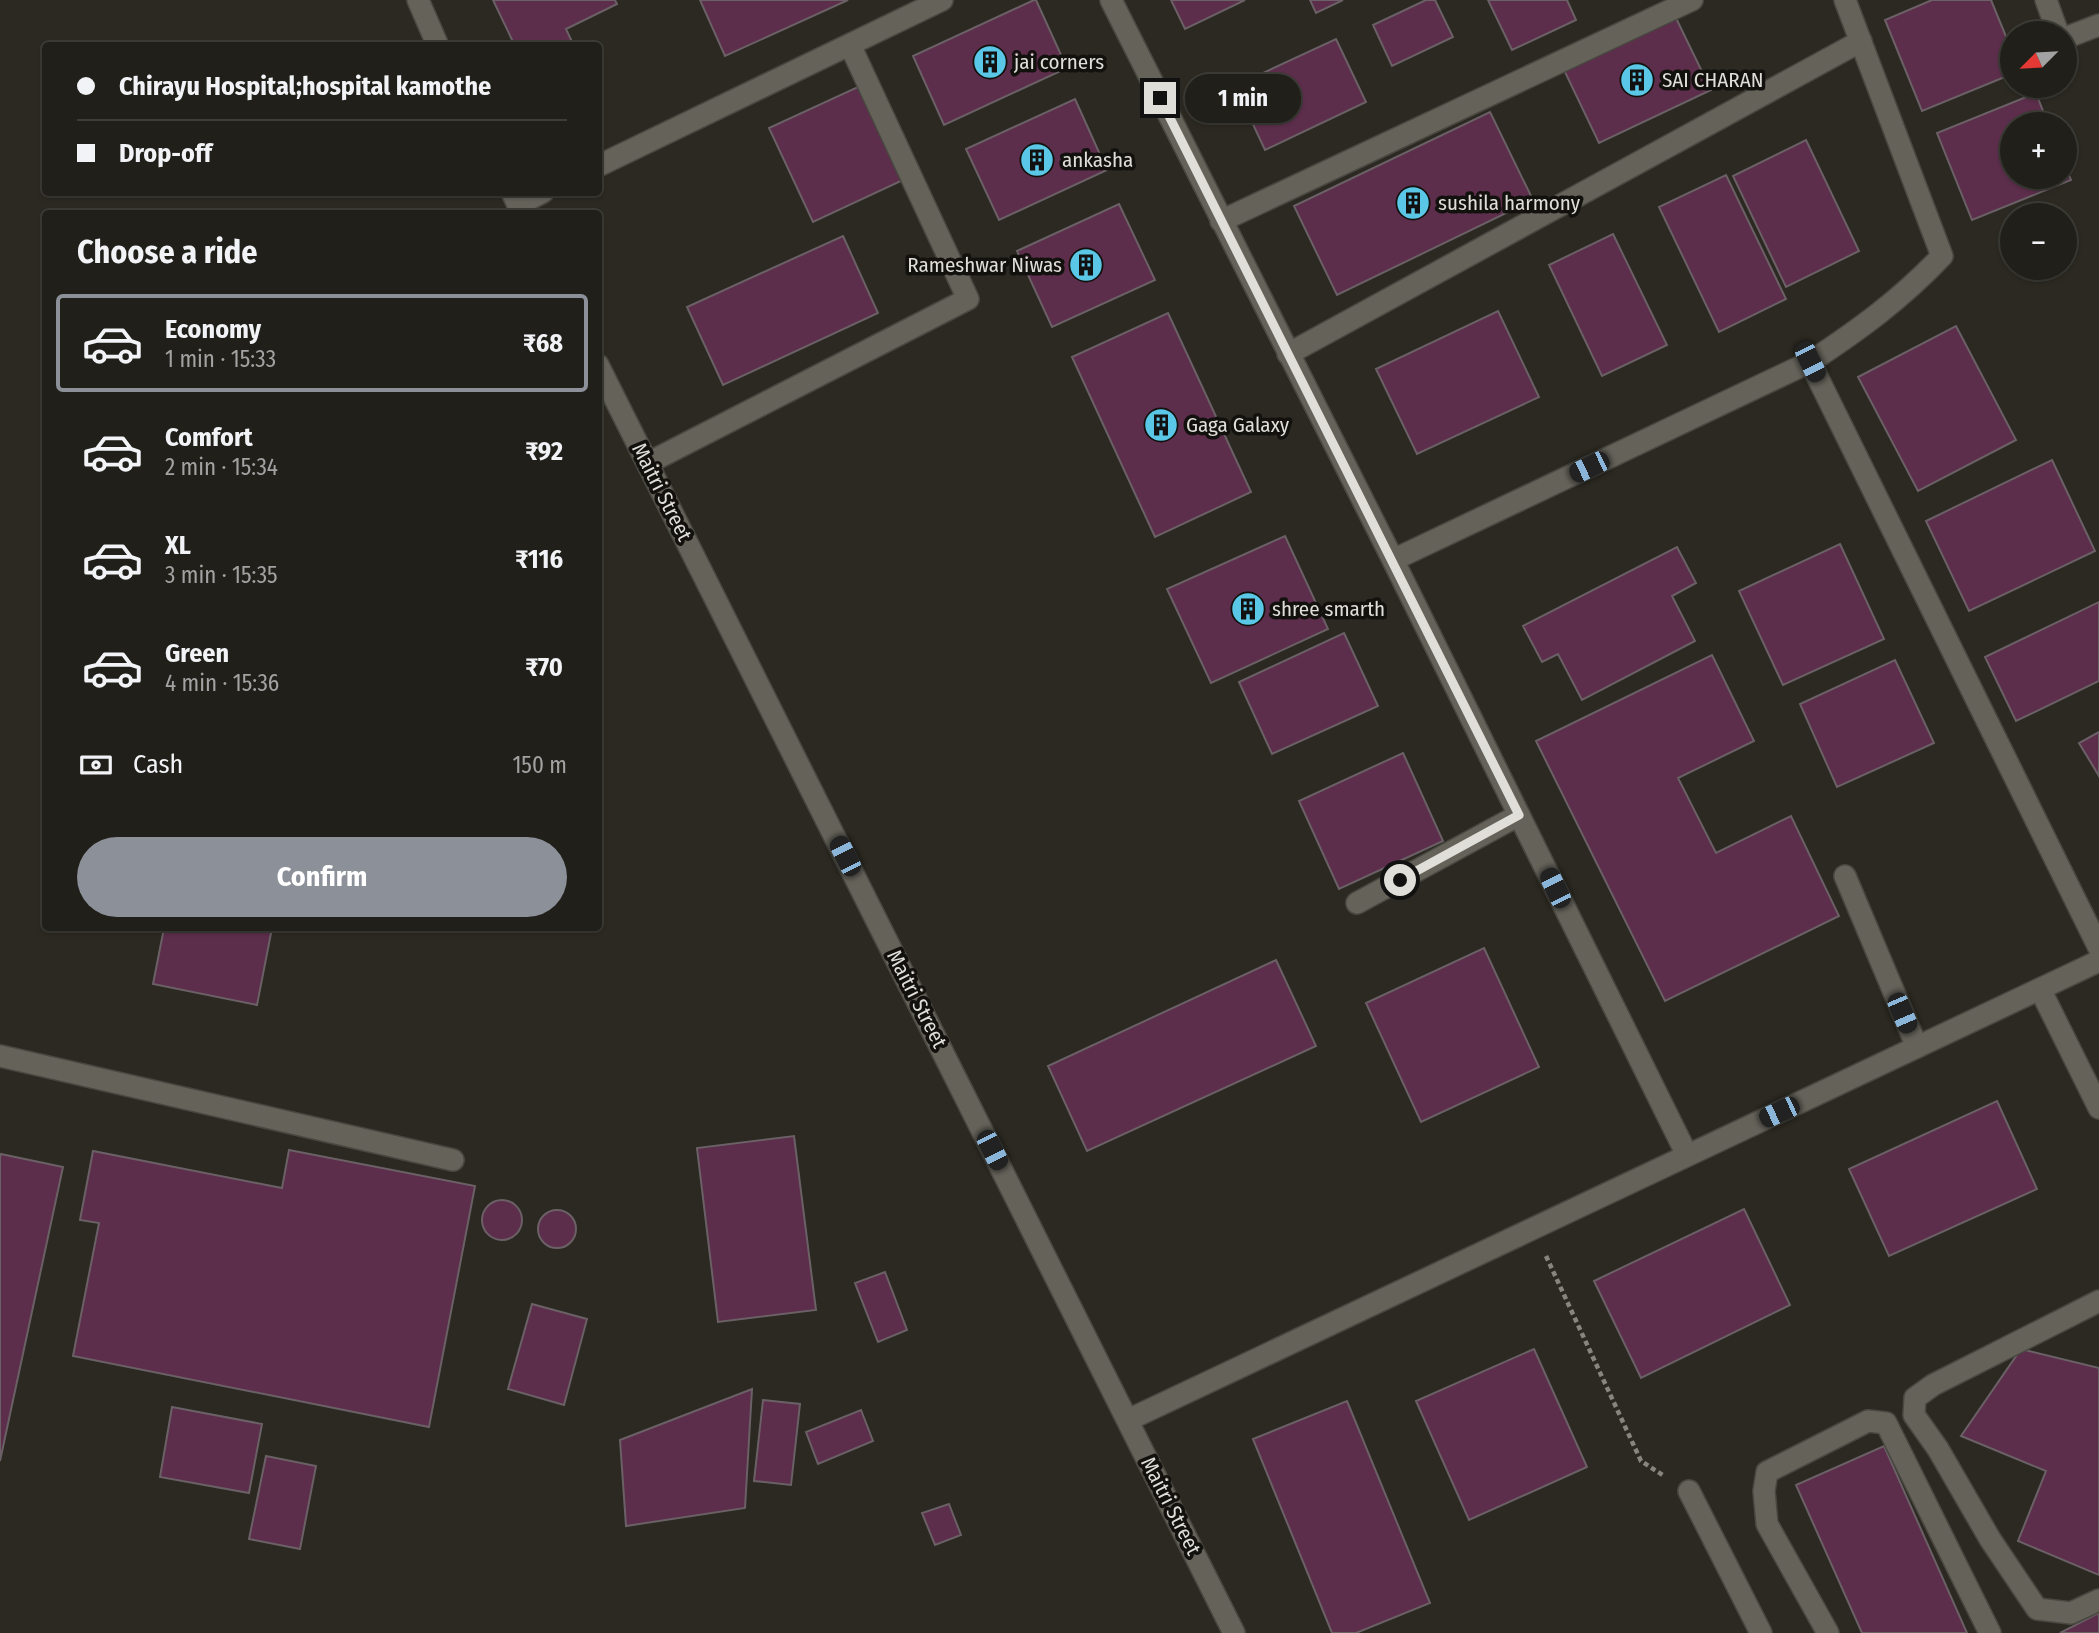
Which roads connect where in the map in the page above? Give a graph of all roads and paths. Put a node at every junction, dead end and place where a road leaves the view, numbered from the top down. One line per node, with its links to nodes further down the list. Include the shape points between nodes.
1 (418, 0): 11 (street)
2 (943, 0): 12 (street)
3 (1111, 0): 16 (street)
4 (1692, 0): 16 (street)
5 (1845, 0): 10 (street)
6 (2046, 0): 7 (street)
7 (2054, 21)
8 (2099, 25): 9 (street)
9 (2077, 33)
10 (1861, 41): 17 (street); 18 (street, via 1942,256 1868,324)
11 (436, 42)
12 (850, 45): 13 (street); 20 (street, via 968,299)
13 (602, 164)
14 (534, 196): 15 (street)
15 (517, 204)
16 (1221, 221): 17 (street)
17 (1288, 354): 21 (street)
18 (1810, 362): 21 (street); 25 (street)
19 (602, 373): 20 (street, Maitri Street)
20 (648, 463): 35 (street, Maitri Street)
21 (1393, 560): 22 (street)
22 (1519, 815): 24 (street); 31 (street)
23 (1845, 876): 28 (street)
24 (1357, 903)
25 (2099, 948)
26 (2099, 961): 27 (street)
27 (2040, 989): 28 (street); 30 (street)
28 (1917, 1047): 31 (street)
29 (0, 1056): 32 (street)
30 (2099, 1108)
31 (1687, 1156): 33 (street)
32 (453, 1160)
33 (1533, 1228): 35 (street); 36 (path, via 1641,1461)
34 (2099, 1301): 37 (street, via 1933,1385 1915,1398 1914,1415 2037,1609 2071,1613)
35 (1128, 1420): 38 (street, Maitri Street)
36 (1689, 1491): 39 (street)
37 (2099, 1600)
38 (1234, 1633)
39 (1761, 1633)
40 (1828, 1633): 41 (street, via 1767,1524 1763,1491 1767,1472 1868,1421 1886,1423)
41 (1990, 1633)

